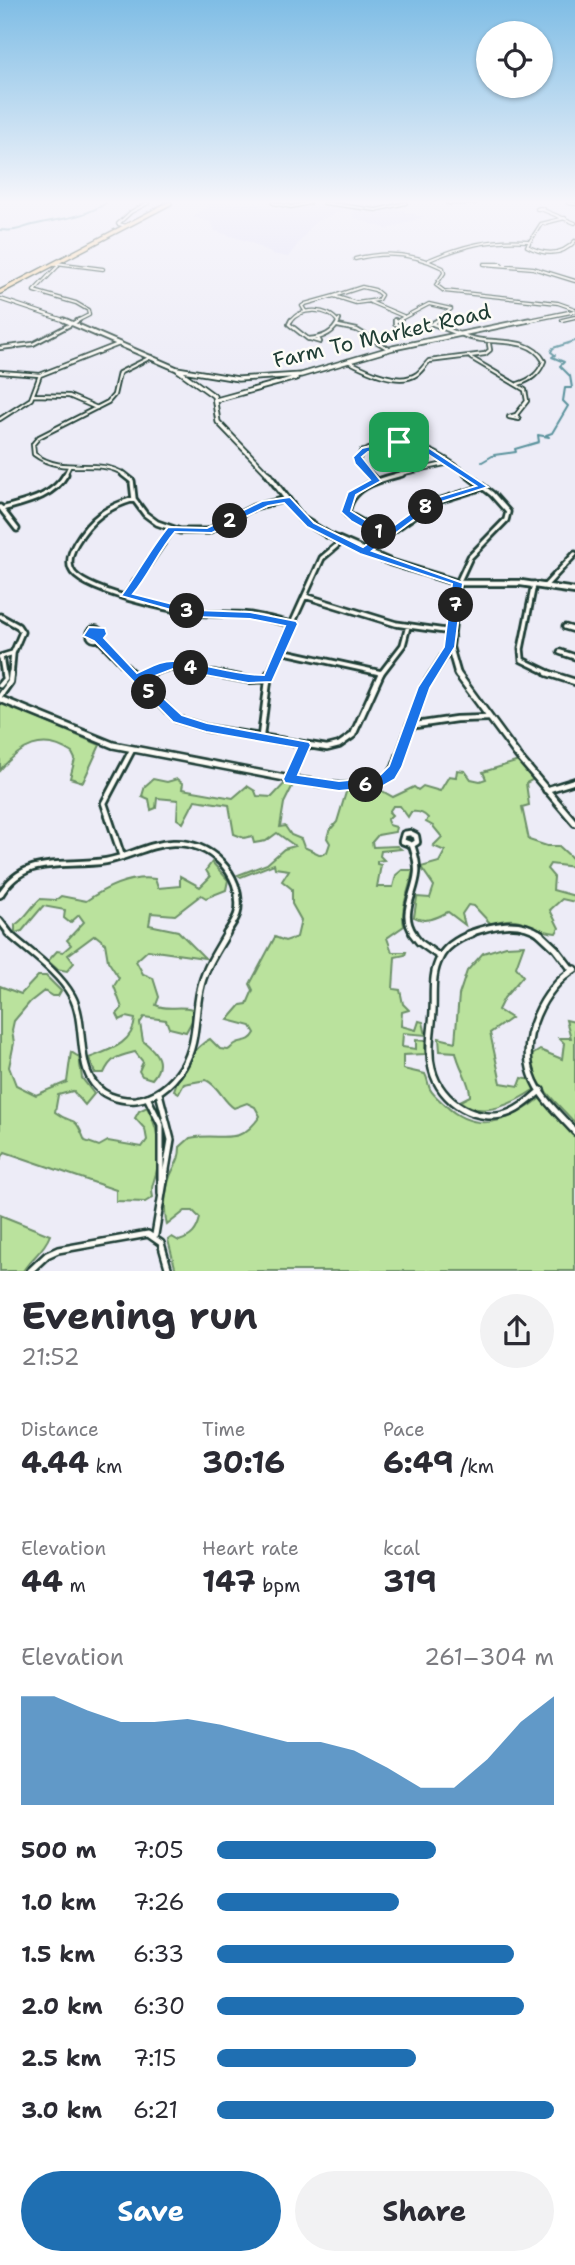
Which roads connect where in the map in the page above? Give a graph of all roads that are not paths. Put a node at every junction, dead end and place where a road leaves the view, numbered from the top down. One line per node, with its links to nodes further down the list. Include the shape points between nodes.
1 (430, 262): 11 (street, via 445,270 436,285 444,291 558,303)
2 (56, 263): 4 (street); 6 (main road); 14 (street, via 33,290 88,310 87,316)
3 (501, 264): 5 (street, via 484,264 533,268)
4 (103, 269)
5 (575, 281)
6 (0, 292)
7 (333, 296): 9 (street, via 352,303); 9 (street, via 353,288 380,292 380,298); 10 (street, via 308,302)
8 (0, 299): 14 (street, Farm To Market Road)
9 (370, 302): 12 (street)
10 (304, 311): 16 (street, via 328,313 339,320); 16 (street, via 289,324 310,340 320,342 318,338)
11 (575, 312): 13 (street); 17 (street, Farm To Market Road)
12 (403, 316): 15 (street, via 394,322 401,327 418,330); 15 (street, via 431,304 449,307)
13 (562, 320)
14 (72, 324): 18 (street, Farm To Market Road); 20 (street, via 33,344)
15 (433, 324): 17 (street)
16 (337, 326): 21 (street, via 357,330)
17 (460, 334): 19 (street); 21 (street, Farm To Market Road)
18 (121, 343): 22 (street, Farm To Market Road); 28 (street)
19 (489, 344): 23 (street, via 491,350); 29 (street, via 521,343 541,354 544,361 538,374)
20 (0, 348)
21 (388, 349): 24 (street, Farm To Market Road)
22 (151, 357): 25 (street, Farm To Market Road); 32 (street, via 118,373 113,398)
23 (471, 358): 24 (street, via 429,361 405,379 369,372); 29 (street)
24 (348, 361): 27 (street, Farm To Market Road)
25 (177, 369): 27 (street, Farm To Market Road, via 238,379); 31 (street)
26 (0, 372): 28 (street)
27 (302, 374): 31 (street)
28 (40, 375): 30 (street)
29 (518, 384): 33 (street, via 528,397)
30 (33, 395): 32 (street, via 69,396); 34 (street)
31 (216, 400): 40 (street, via 218,422)
32 (97, 408): 36 (street, via 48,431 33,444 38,459)
33 (516, 415)
34 (0, 419)
35 (449, 463): 37 (street); 37 (street, via 408,443 365,450 358,462); 38 (street)
36 (69, 467): 39 (street, via 99,465 118,471 132,481); 41 (street, via 53,490)
37 (376, 481): 44 (street, via 351,494 346,512)
38 (484, 487): 44 (street, via 432,502); 48 (street, via 504,505 508,516 470,557)
39 (134, 499): 43 (street, via 149,518); 52 (street, via 100,513 74,546 70,559 71,570 88,586)
40 (286, 499): 43 (street, via 254,507 208,531); 45 (street, via 311,525)
41 (1, 508): 42 (street)
42 (18, 529)
43 (172, 529): 52 (street)
44 (385, 535): 46 (street)
45 (341, 542): 46 (street); 53 (street, via 325,555)
46 (364, 552): 48 (street)
47 (575, 554): 50 (street)
48 (458, 583): 49 (street); 59 (street)
49 (534, 584): 50 (street); 70 (street, via 522,660)
50 (545, 586): 51 (street)
51 (575, 591)
52 (126, 596): 55 (street, via 196,613 250,615)
53 (305, 596): 55 (street); 56 (street)
54 (0, 616): 64 (street, via 21,629)
55 (292, 624): 62 (street)
56 (408, 626): 59 (street); 67 (street, via 403,645)
57 (565, 627): 58 (street)
58 (575, 630)
59 (452, 632): 61 (street)
60 (98, 638): 68 (street)
61 (450, 647): 73 (street, via 454,667); 74 (street, via 431,672)
62 (280, 650): 67 (street); 69 (street)
63 (560, 652): 66 (street)
64 (13, 653): 65 (street); 72 (street, via 10,682)
65 (0, 657): 71 (street, via 5,679)
66 (575, 657)
67 (381, 673): 76 (street, via 348,741 327,748)
68 (136, 679): 69 (street, via 173,665); 75 (street, via 184,722)
69 (268, 679): 75 (street, via 268,710)
70 (575, 682)
71 (0, 685)
72 (0, 698): 77 (street, via 97,740)
73 (489, 719): 74 (street); 80 (street)
74 (409, 726): 78 (street, via 396,767 381,782 339,786)
75 (261, 736): 76 (street)
76 (305, 745): 78 (street)
77 (132, 750): 78 (street); 83 (street, via 104,803)
78 (290, 779)
79 (575, 781): 80 (street)
80 (547, 790): 81 (street)
81 (575, 823)
82 (412, 845): 86 (street, via 418,867 407,911 408,930)
83 (122, 857): 84 (street, via 29,867 10,880); 89 (street, via 163,843 196,846 225,865 238,886 238,913 200,987 191,1049 177,1076)
84 (0, 895)
85 (0, 921): 90 (street, via 73,996 91,1082 119,1099)
86 (440, 957): 87 (street, via 461,938 511,924 546,936); 88 (street, via 434,984 431,1061 442,1091 463,1110 495,1117 520,1107)
87 (573, 970): 88 (street, via 547,993 533,1033 529,1066)
88 (541, 1090): 91 (street)
89 (159, 1093): 90 (street); 92 (street, via 171,1140)
90 (147, 1097): 92 (street, via 163,1136)
91 (575, 1132)
92 (161, 1196): 93 (street)
93 (155, 1235): 94 (street, via 58,1250); 95 (street, via 166,1252)
94 (30, 1271)
95 (169, 1271)

